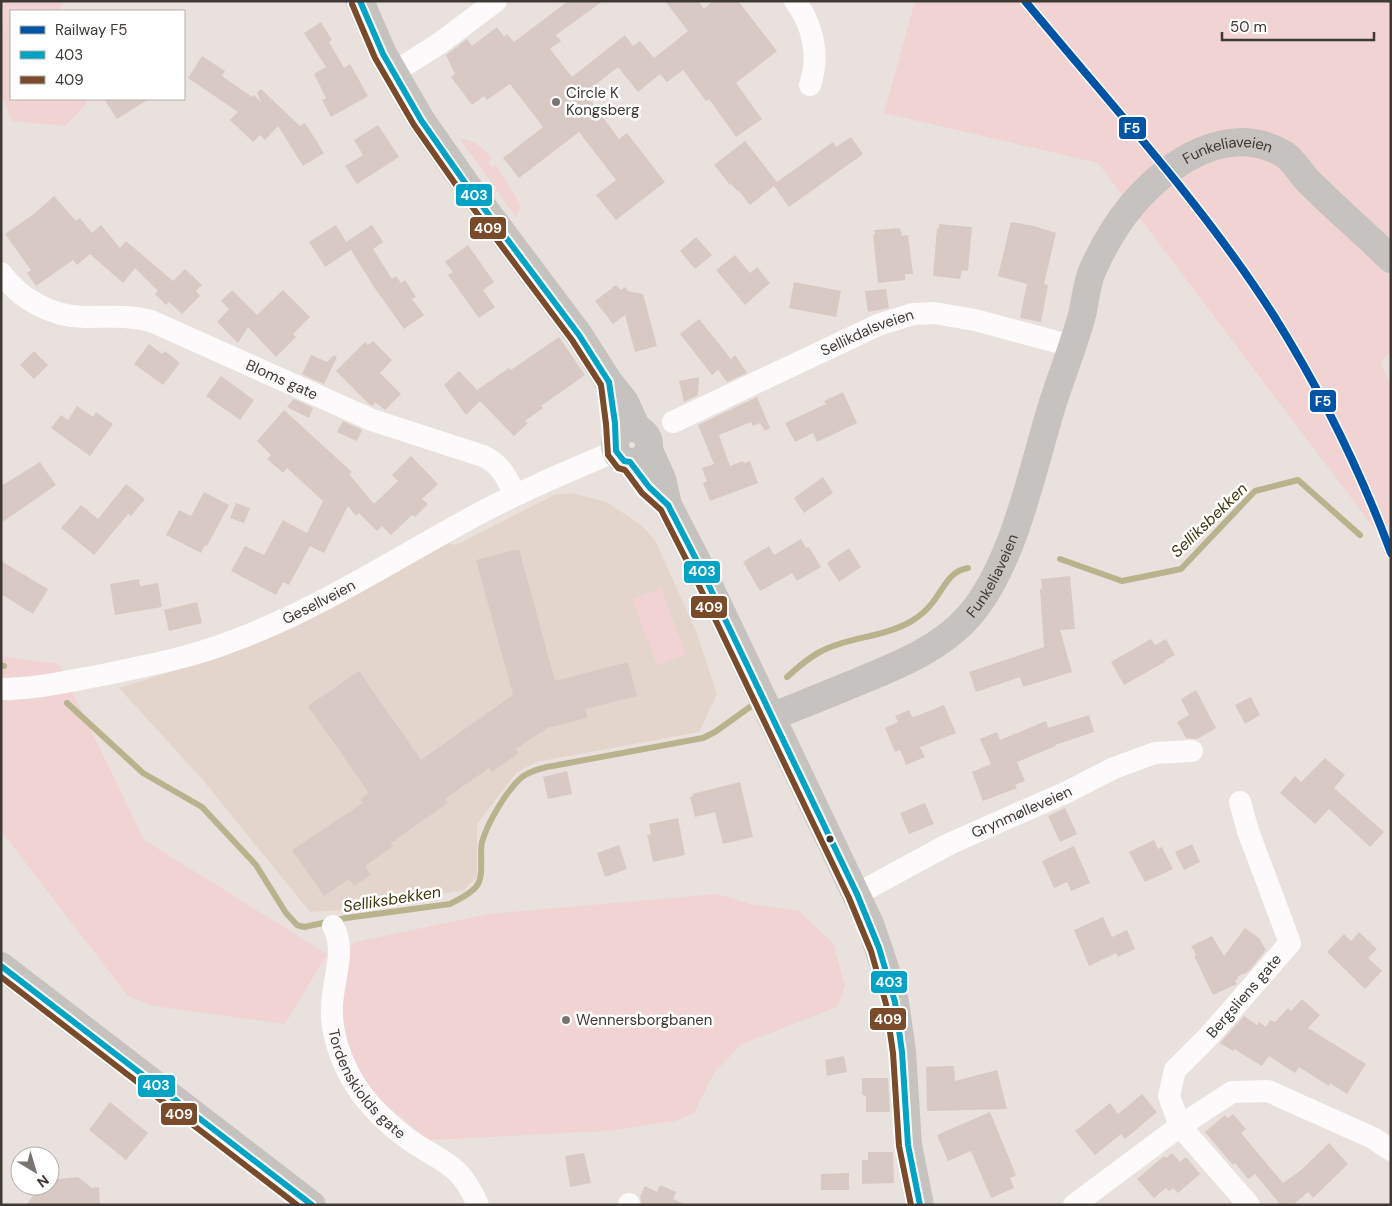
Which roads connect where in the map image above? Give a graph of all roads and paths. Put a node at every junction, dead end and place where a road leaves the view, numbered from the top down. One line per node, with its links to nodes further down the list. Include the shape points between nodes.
1 (360, 1): 4 (street)
2 (496, 1): 4 (street)
3 (795, 1): 5 (street, via 813,38 815,65)
4 (393, 73): 10 (street, via 431,135 625,402)
5 (810, 85)
6 (1391, 259): 8 (street, Funkeliaveien, via 1307,180 1276,168 1247,162 1211,166 1167,194 1134,229 1081,320)
7 (1, 273): 11 (street, Bloms gate, via 30,300 59,314 129,316 156,323 372,420 490,459 503,470)
8 (1072, 346): 9 (street, Sellikdalsveien, via 975,320 934,313 913,314 878,325); 13 (street, Funkeliaveien, via 1007,549 990,585 969,616 950,634 921,653)
9 (673, 422)
10 (630, 446): 11 (street, Gesellveien); 13 (street, via 649,487 668,505 700,566)
11 (515, 495): 12 (street, Gesellveien, via 336,594 229,643 149,666 46,686)
12 (1, 689)
13 (771, 717): 16 (street)
14 (1192, 750): 16 (street, Grynmølleveien, via 1155,754 1114,768 949,844)
15 (1240, 802): 19 (street, Bergsliens gate, via 1290,943 1175,1070 1169,1096)
16 (857, 894): 23 (street, via 879,948 895,1002 908,1145)
17 (333, 926): 22 (street, Tordenskiolds gate, via 340,942 332,1018 336,1043 350,1076 392,1126 458,1171)
18 (1, 966): 21 (street)
19 (1180, 1126): 20 (street, via 1232,1092 1268,1091 1373,1138); 24 (street); 25 (street, Bergsliens gate)
20 (1391, 1150)
21 (312, 1205)
22 (478, 1205)
23 (920, 1205)
24 (1074, 1205)
25 (1249, 1205)

